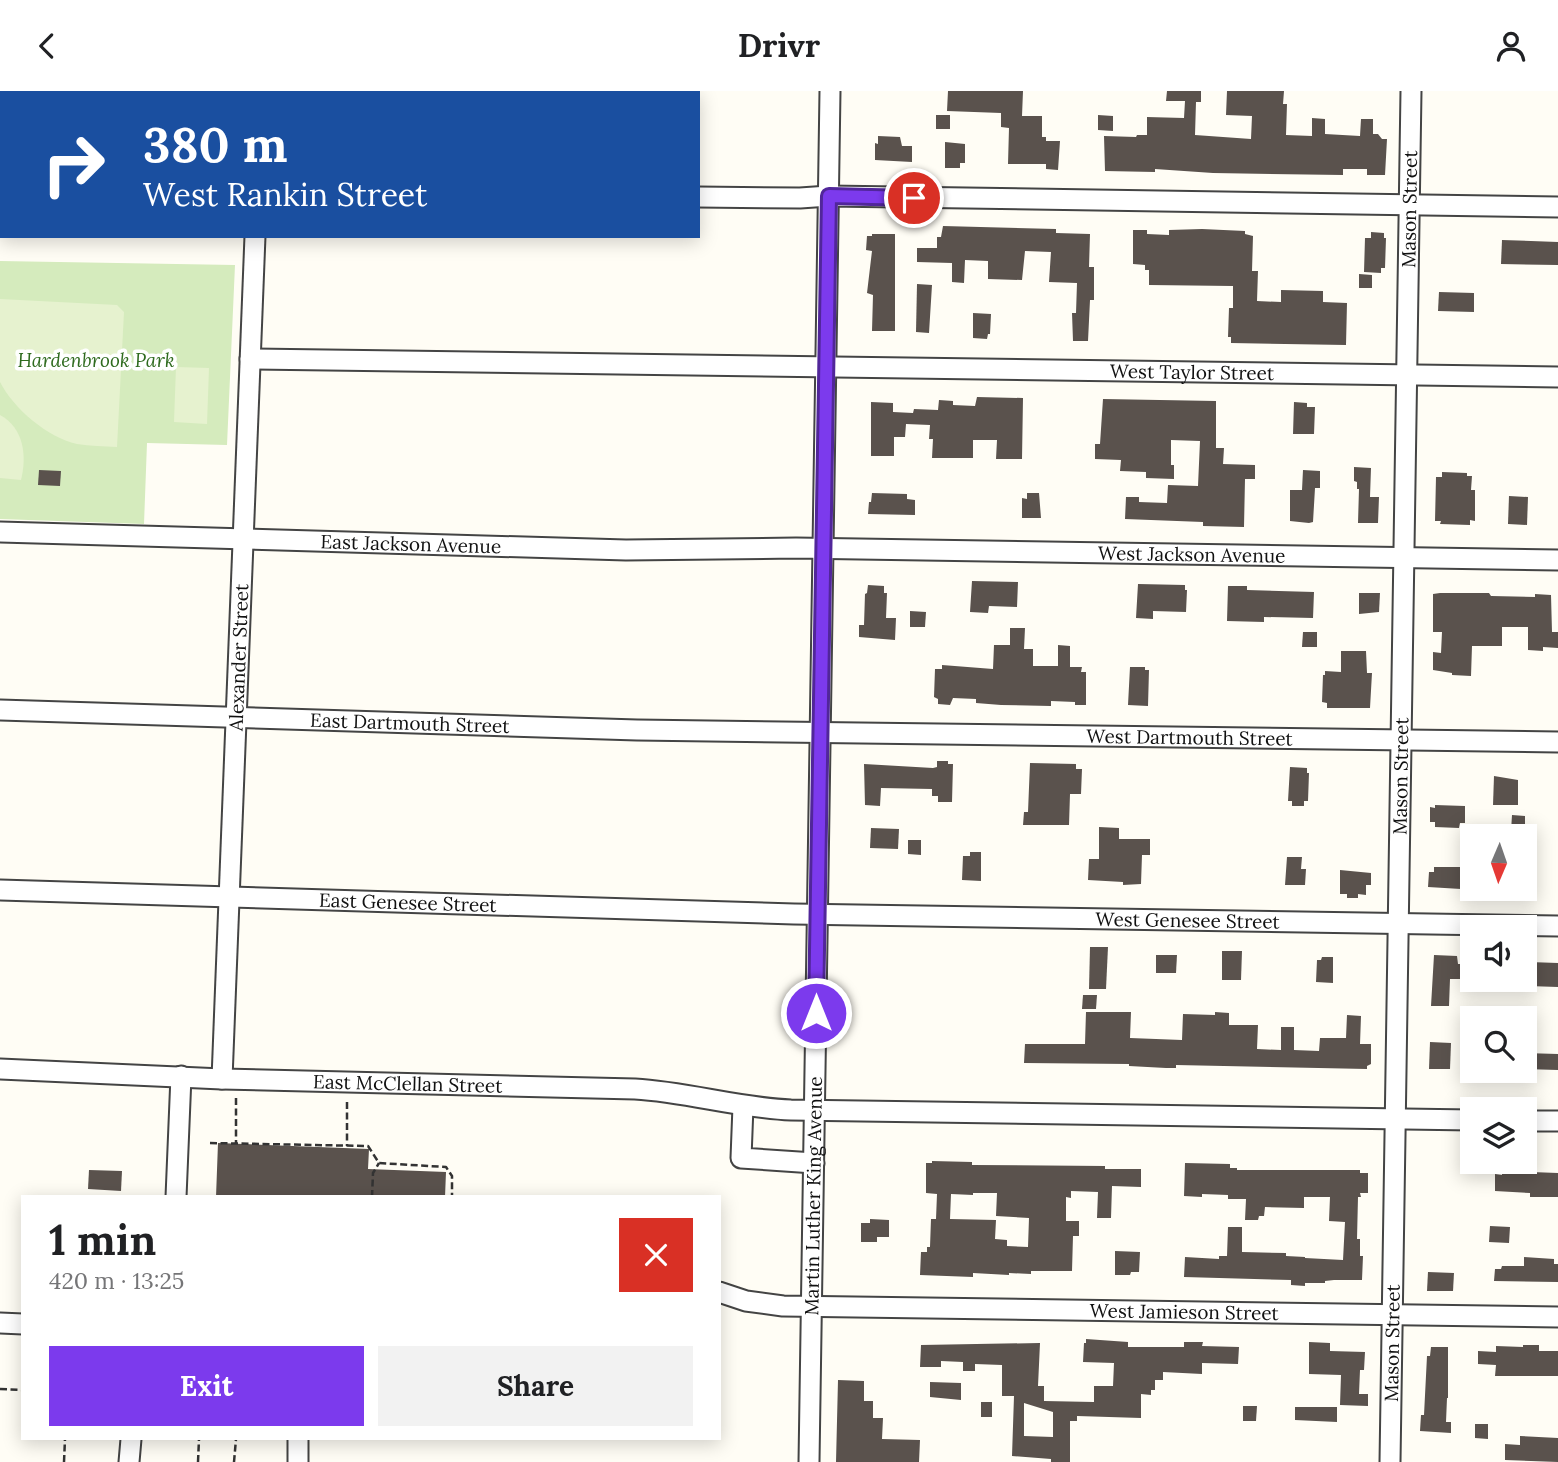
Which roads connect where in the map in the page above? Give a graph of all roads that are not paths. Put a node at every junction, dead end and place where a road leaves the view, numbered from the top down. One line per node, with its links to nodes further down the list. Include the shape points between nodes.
1 (830, 91): 3 (street, Martin Luther King Avenue)
2 (1411, 91): 5 (street, Mason Street)
3 (829, 196): 4 (street); 5 (street); 9 (street, Martin Luther King Avenue)
4 (700, 197)
5 (1409, 205): 6 (street); 10 (street, Mason Street)
6 (1558, 207)
7 (255, 238): 8 (street, Alexander Street)
8 (250, 359): 9 (street, West Taylor Street); 13 (street, Alexander Street)
9 (826, 366): 10 (street, West Taylor Street); 14 (street, Martin Luther King Avenue)
10 (1407, 374): 11 (street, West Taylor Street); 15 (street, Mason Street)
11 (1558, 377)
12 (0, 532): 13 (street, East Jackson Avenue)
13 (242, 539): 14 (street, East Jackson Avenue, via 626,550); 18 (street, Alexander Street)
14 (823, 549): 15 (street, West Jackson Avenue); 19 (street, Martin Luther King Avenue)
15 (1405, 558): 16 (street, West Jackson Avenue); 20 (street, Mason Street)
16 (1558, 560)
17 (0, 711): 18 (street, East Dartmouth Street)
18 (235, 719): 19 (street, East Dartmouth Street); 23 (street, Alexander Street)
19 (820, 731): 20 (street, West Dartmouth Street); 24 (street, Martin Luther King Avenue)
20 (1401, 740): 21 (street, West Dartmouth Street); 25 (street, Mason Street)
21 (1558, 743)
22 (0, 890): 23 (street, East Genesee Street)
23 (229, 898): 24 (street, East Genesee Street); 29 (street, Alexander Street)
24 (817, 914): 25 (street, West Genesee Street); 31 (street, Martin Luther King Avenue)
25 (1399, 923): 26 (street, West Genesee Street); 32 (street, Mason Street)
26 (1558, 926)
27 (0, 1069): 28 (street, East McClellan Street)
28 (181, 1076): 29 (street, East McClellan Street); 37 (street)
29 (222, 1079): 30 (street, East McClellan Street, via 645,1090)
30 (743, 1106): 31 (street, East McClellan Street); 36 (street, via 741,1158)
31 (815, 1110): 32 (street, East McClellan Street); 36 (street, Martin Luther King Avenue)
32 (1396, 1119): 33 (street, East McClellan Street); 40 (street, Mason Street)
33 (1460, 1120)
34 (1537, 1121): 35 (street)
35 (1558, 1121)
36 (814, 1163): 39 (street, Martin Luther King Avenue)
37 (176, 1195)
38 (721, 1293): 39 (street, West Jamieson Street, via 760,1304)
39 (811, 1306): 40 (street, West Jamieson Street); 48 (street, Martin Luther King Avenue)
40 (1393, 1315): 41 (street, West Jamieson Street); 49 (street, Mason Street)
41 (1558, 1317)
42 (0, 1323): 43 (street)
43 (21, 1324)
44 (131, 1440): 46 (street)
45 (298, 1440): 47 (street)
46 (129, 1462)
47 (298, 1462)
48 (809, 1462)
49 (1390, 1462)

